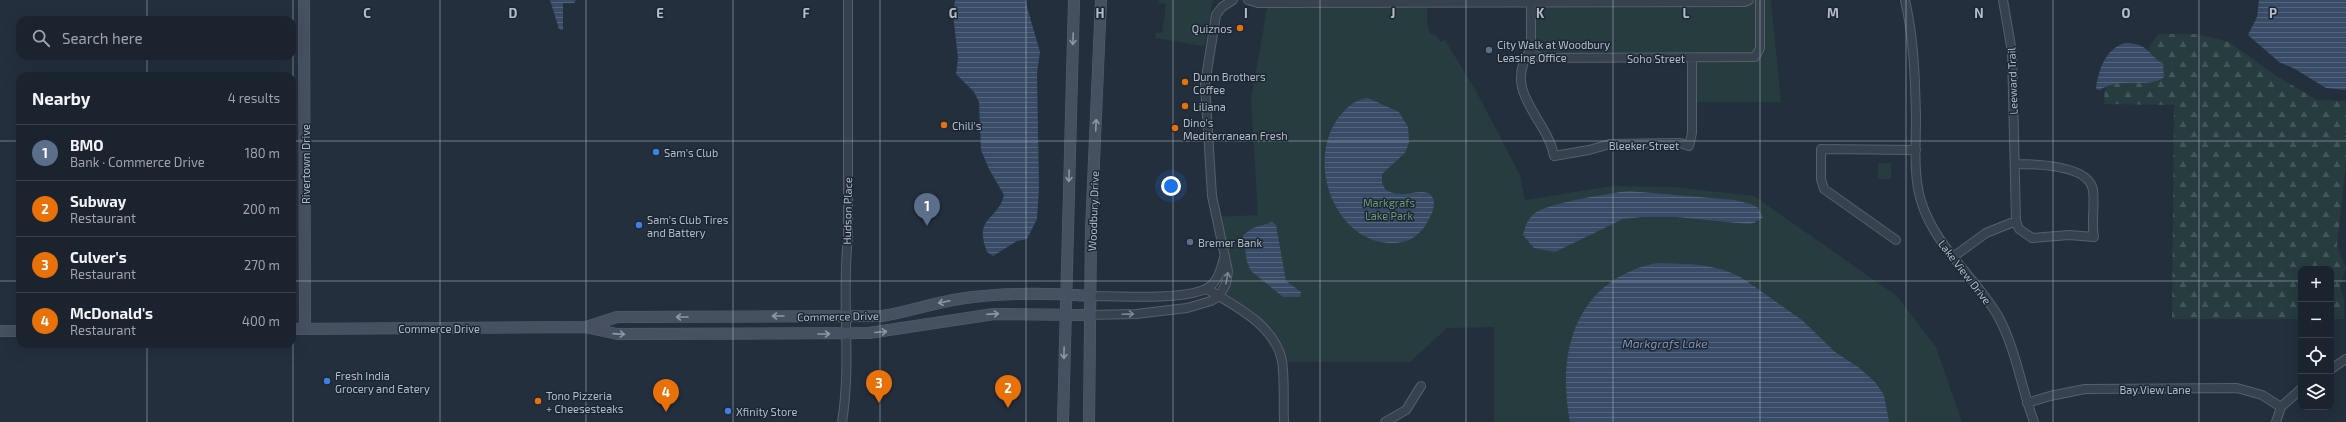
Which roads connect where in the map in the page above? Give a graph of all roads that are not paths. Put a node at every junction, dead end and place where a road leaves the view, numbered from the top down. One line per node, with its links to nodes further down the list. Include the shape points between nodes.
1 (304, 0): 30 (street, Rivertown Drive)
2 (848, 0): 27 (street, Hudson Place, via 848,237)
3 (1074, 0): 22 (street, one-way to 22)
4 (1101, 0): 23 (street, Woodbury Drive, one-way to 4)
5 (1232, 0): 20 (street, via 1222,7 1216,16 1204,80 1211,192)
6 (1248, 0): 11 (street, via 1258,4)
7 (1749, 0): 12 (street)
8 (1760, 0): 14 (street, Soho Street, via 1761,46 1756,56)
9 (1905, 0): 15 (street, Lake View Drive, via 1915,53)
10 (2003, 0): 16 (street, Leeward Trail, via 2012,52)
11 (1490, 2): 12 (street)
12 (1531, 2): 13 (street)
13 (1529, 52): 14 (street, Soho Street, via 1541,58); 14 (street, Bleeker Street, via 1522,67 1522,87 1554,156 1610,144 1680,143 1689,146 1692,133)
14 (1692, 58)
15 (1916, 150): 18 (street, via 1821,149 1821,179 1824,189); 19 (street, Lake View Drive, via 1917,184 1923,208 1936,234)
16 (2015, 164): 17 (street, Leeward Trail); 17 (street, via 2055,167 2086,177 2093,191 2094,237 2069,235 2032,238 2019,229)
17 (2016, 221): 19 (street, via 1986,233)
18 (1896, 240)
19 (1953, 257): 38 (street, Lake View Drive, via 1978,286 1998,317 2015,357)
20 (1224, 258): 21 (street, via 1216,279); 24 (street, one-way to 20, via 1229,274)
21 (1207, 289): 23 (street, via 1186,294); 24 (street)
22 (1065, 294): 23 (street, Commerce Drive); 25 (street); 27 (street, Commerce Drive, one-way to 27, via 982,296 943,302 905,313)
23 (1090, 296): 26 (street, Woodbury Drive)
24 (1220, 296): 26 (street, one-way to 24, via 1160,312 1187,308); 43 (street, via 1263,328 1277,347 1282,362)
25 (1064, 314): 26 (street, Commerce Drive); 33 (street, Commerce Drive, one-way to 25, via 894,331 987,314); 41 (street, one-way to 41)
26 (1089, 315): 42 (street, Woodbury Drive)
27 (845, 316): 28 (street, Commerce Drive, one-way to 28, via 617,317); 33 (street, Hudson Place)
28 (585, 327): 30 (street, Commerce Drive); 33 (street, Commerce Drive, one-way to 33, via 616,334)
29 (296, 329): 30 (street, Commerce Drive)
30 (305, 329)
31 (0, 331): 32 (street)
32 (16, 331)
33 (845, 334): 40 (street, Hudson Place, via 846,394)
34 (2346, 359): 35 (street)
35 (2334, 367)
36 (1421, 386): 44 (street, via 1406,410)
37 (2298, 392): 39 (street)
38 (2027, 403): 39 (street, Bay View Lane, via 2085,389 2237,388 2262,395); 45 (street, Lake View Drive)
39 (2281, 407): 46 (street)
40 (842, 422)
41 (1063, 422)
42 (1089, 422)
43 (1284, 422)
44 (1385, 422)
45 (2034, 422)
46 (2276, 422)

